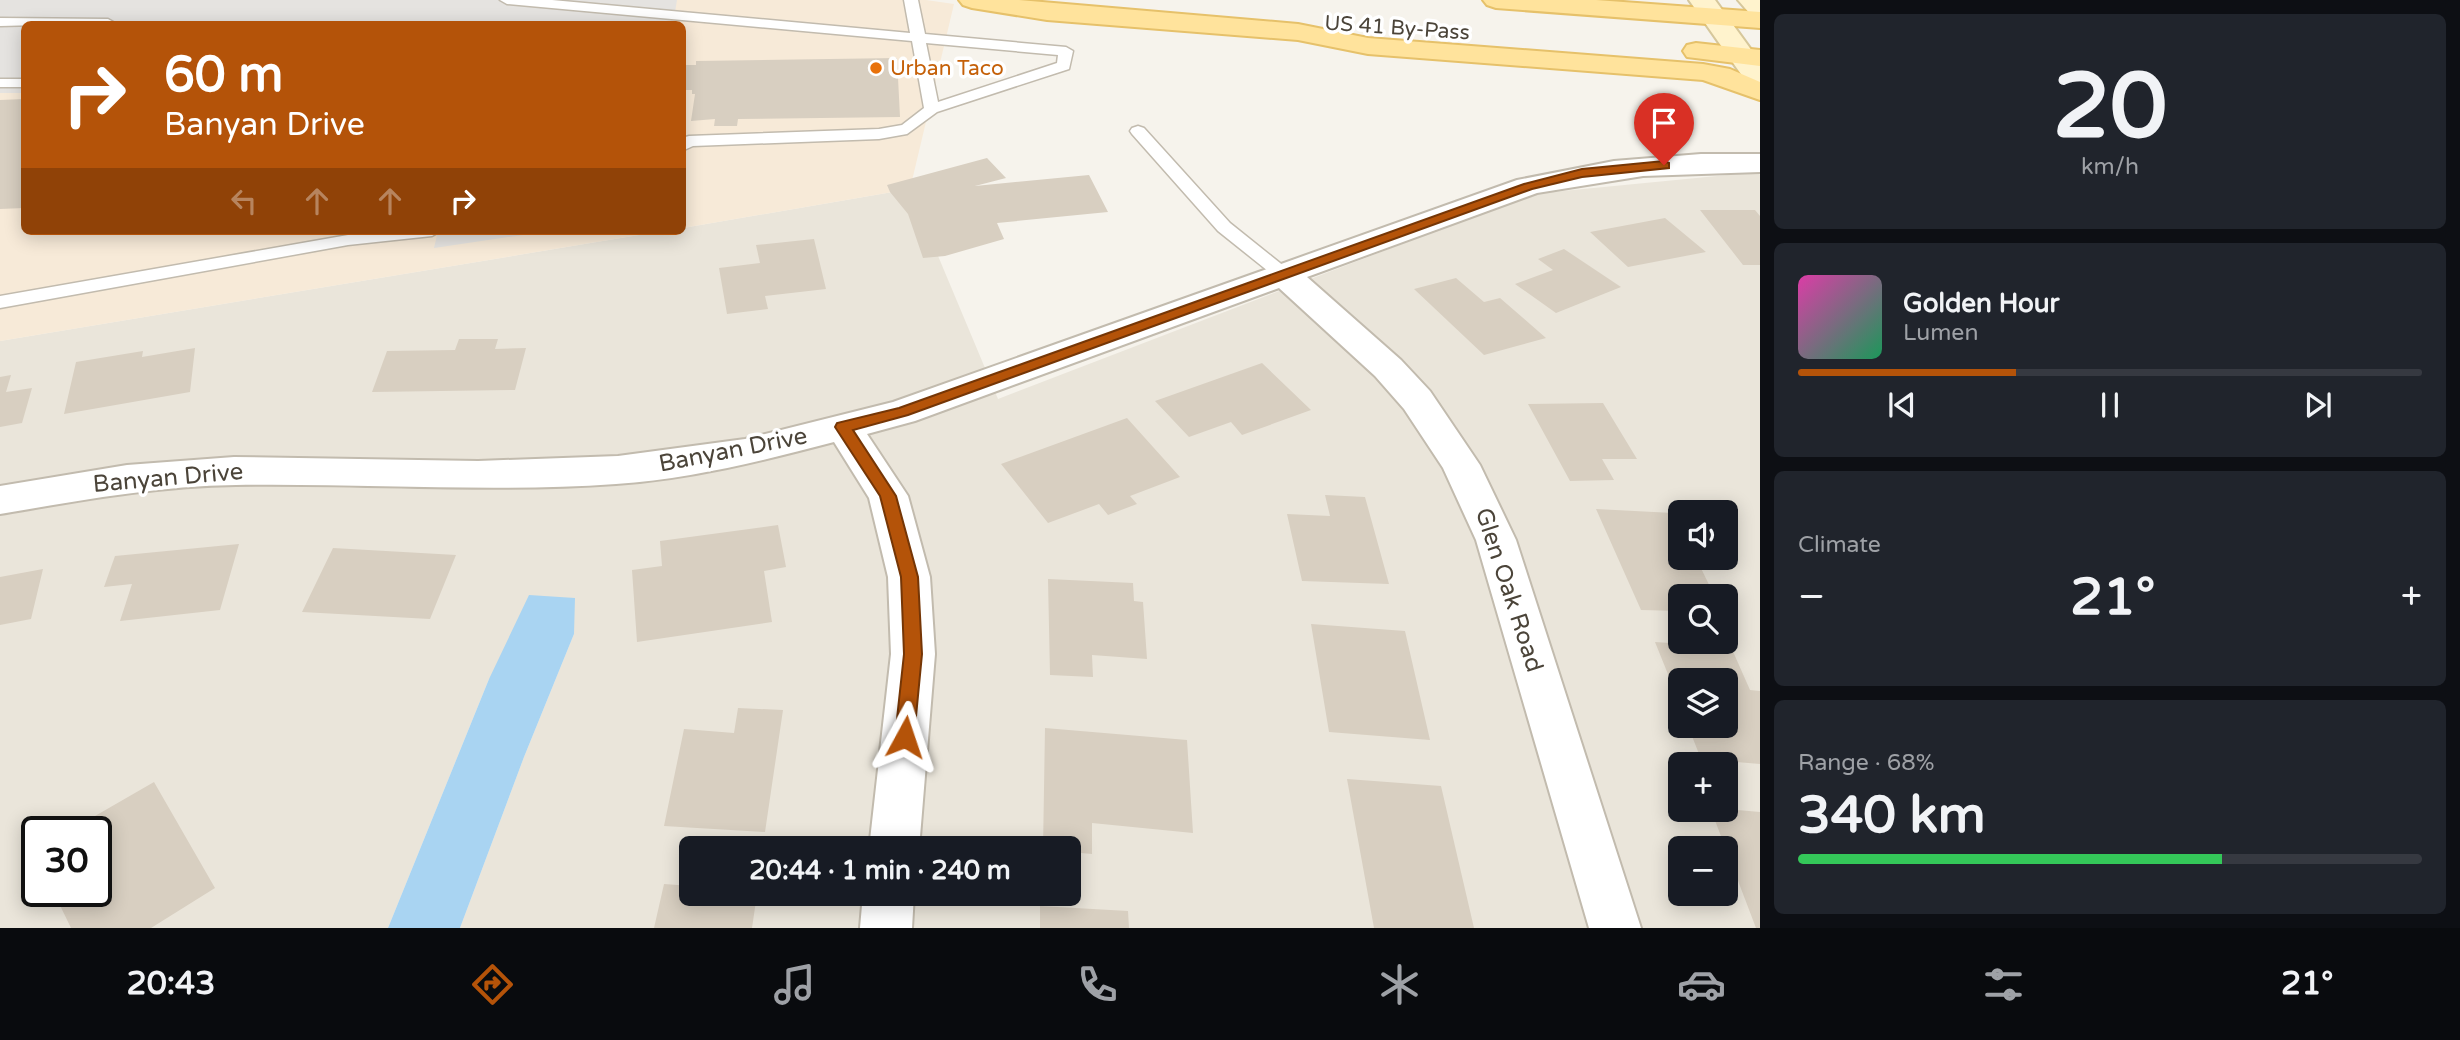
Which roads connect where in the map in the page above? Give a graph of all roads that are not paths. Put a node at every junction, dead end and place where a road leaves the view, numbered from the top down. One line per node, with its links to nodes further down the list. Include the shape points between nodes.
1 (507, 0): 9 (lane)
2 (911, 0): 15 (lane)
3 (971, 0): 20 (main road, via 1047,12 1298,33 1368,46 1703,72)
4 (1034, 0): 16 (main road, US 41 By-Pass)
5 (1496, 0): 7 (main road, US 41 By-Pass)
6 (1751, 0): 8 (street)
7 (1708, 8): 10 (main road, US 41 By-Pass); 16 (street)
8 (1760, 10)
9 (653, 19): 11 (lane)
10 (1760, 20)
11 (683, 21)
12 (686, 21): 15 (lane)
13 (0, 22): 14 (lane)
14 (21, 22)
15 (919, 37): 21 (lane); 21 (lane, via 1066,51 1064,66)
16 (1751, 57): 17 (street)
17 (1760, 81)
18 (0, 83): 19 (lane)
19 (21, 83)
20 (1760, 92)
21 (932, 110): 23 (lane, via 907,129 879,134)
22 (1138, 131): 26 (lane, via 1224,227)
23 (686, 144)
24 (1760, 163): 26 (street, Banyan Drive, via 1639,166 1582,173 1528,186)
25 (395, 235): 27 (lane)
26 (1284, 275): 28 (street, Banyan Drive, via 902,412); 33 (street, Glen Oak Road, via 1388,368 1417,400 1461,465 1496,540)
27 (0, 302)
28 (843, 427): 29 (street, Banyan Drive, via 745,452 618,470 478,475 234,471 127,480); 30 (street, via 888,496 909,577 913,654)
29 (0, 500)
30 (895, 836)
31 (888, 906): 32 (street)
32 (886, 928)
33 (1615, 928)

